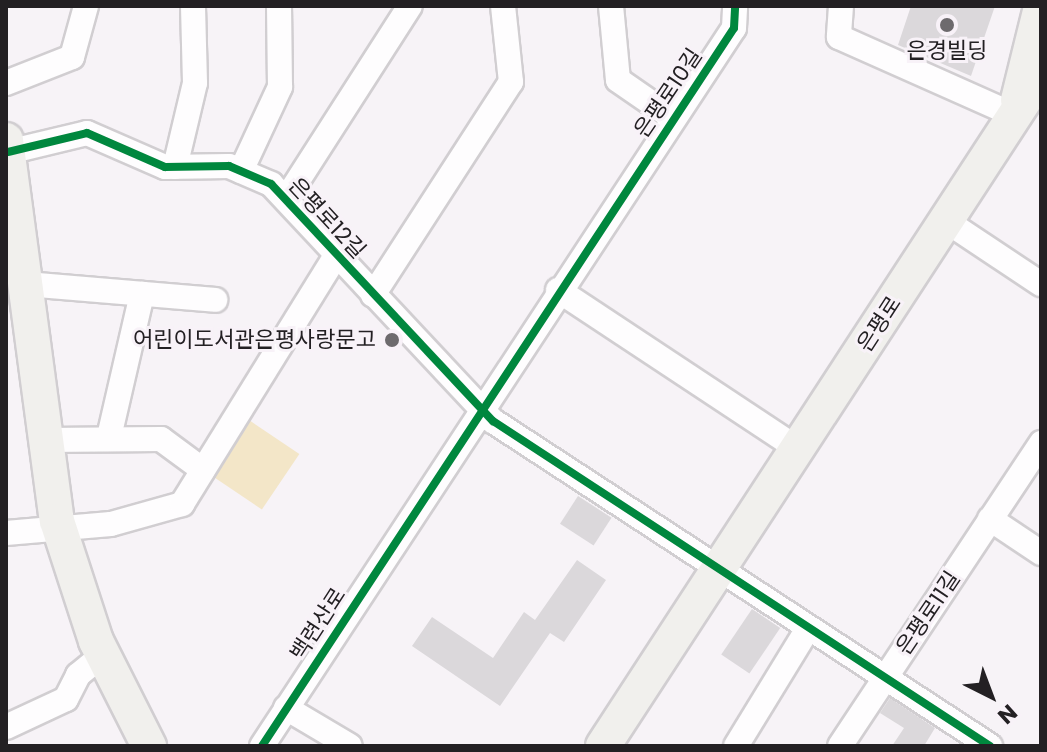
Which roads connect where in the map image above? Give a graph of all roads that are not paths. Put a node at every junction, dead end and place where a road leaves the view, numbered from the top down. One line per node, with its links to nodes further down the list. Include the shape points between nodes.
1 (86, 6): 11 (street, via 72,57)
2 (193, 6): 15 (street, via 195,83)
3 (279, 6): 16 (street, via 280,87)
4 (410, 6): 17 (street, 은평로12길)
5 (503, 6): 24 (street, 은평로12길, via 511,82)
6 (611, 6): 13 (street, 은평로10길, via 618,80)
7 (735, 6): 13 (street, 은평로10길, via 734,28)
8 (841, 6): 12 (street, via 839,37)
9 (1041, 7): 12 (main road)
10 (1041, 75): 12 (main road, 은평로)
11 (6, 83)
12 (1014, 115): 18 (main road, 은평로)
13 (673, 118): 22 (street, 은평로10길)
14 (7, 146): 15 (street, 은평로12길, via 87,133); 20 (main road)
15 (175, 167): 16 (street, 은평로12길)
16 (241, 171): 17 (street, 은평로12길)
17 (286, 199): 19 (street, 은평로12길)
18 (946, 221): 21 (street); 30 (main road, 은평로)
19 (337, 254): 24 (street, 은평로12길); 31 (street, 은평로12길)
20 (26, 284): 23 (street); 28 (main road)
21 (1041, 284)
22 (558, 290): 26 (street); 30 (street)
23 (142, 294): 25 (street); 27 (street)
24 (373, 295): 26 (street, 은평로12길)
25 (215, 300)
26 (479, 408): 36 (street, 은평로12길); 40 (street, 백련산로)
27 (109, 437): 28 (street); 31 (street, via 161,439)
28 (46, 440): 33 (main road)
29 (1041, 443): 32 (street, 은평로11길)
30 (797, 448): 36 (main road, 은평로)
31 (203, 470): 33 (street, 은평로12길, via 182,504 126,521)
32 (990, 519): 35 (street); 39 (street, 은평로11길)
33 (59, 525): 34 (street); 38 (main road)
34 (6, 533)
35 (1041, 553)
36 (716, 573): 37 (street); 47 (main road, 은평로)
37 (807, 630): 39 (street); 43 (street)
38 (103, 655): 41 (street, via 78,675 66,699); 44 (main road)
39 (884, 679): 42 (street, 은평로11길); 48 (street)
40 (286, 708): 45 (street, 백련산로); 46 (street)
41 (6, 727)
42 (952, 736): 49 (street, 은평로11길)
43 (735, 745)
44 (149, 746)
45 (262, 746)
46 (350, 746)
47 (603, 746)
48 (840, 746)
49 (990, 746)

